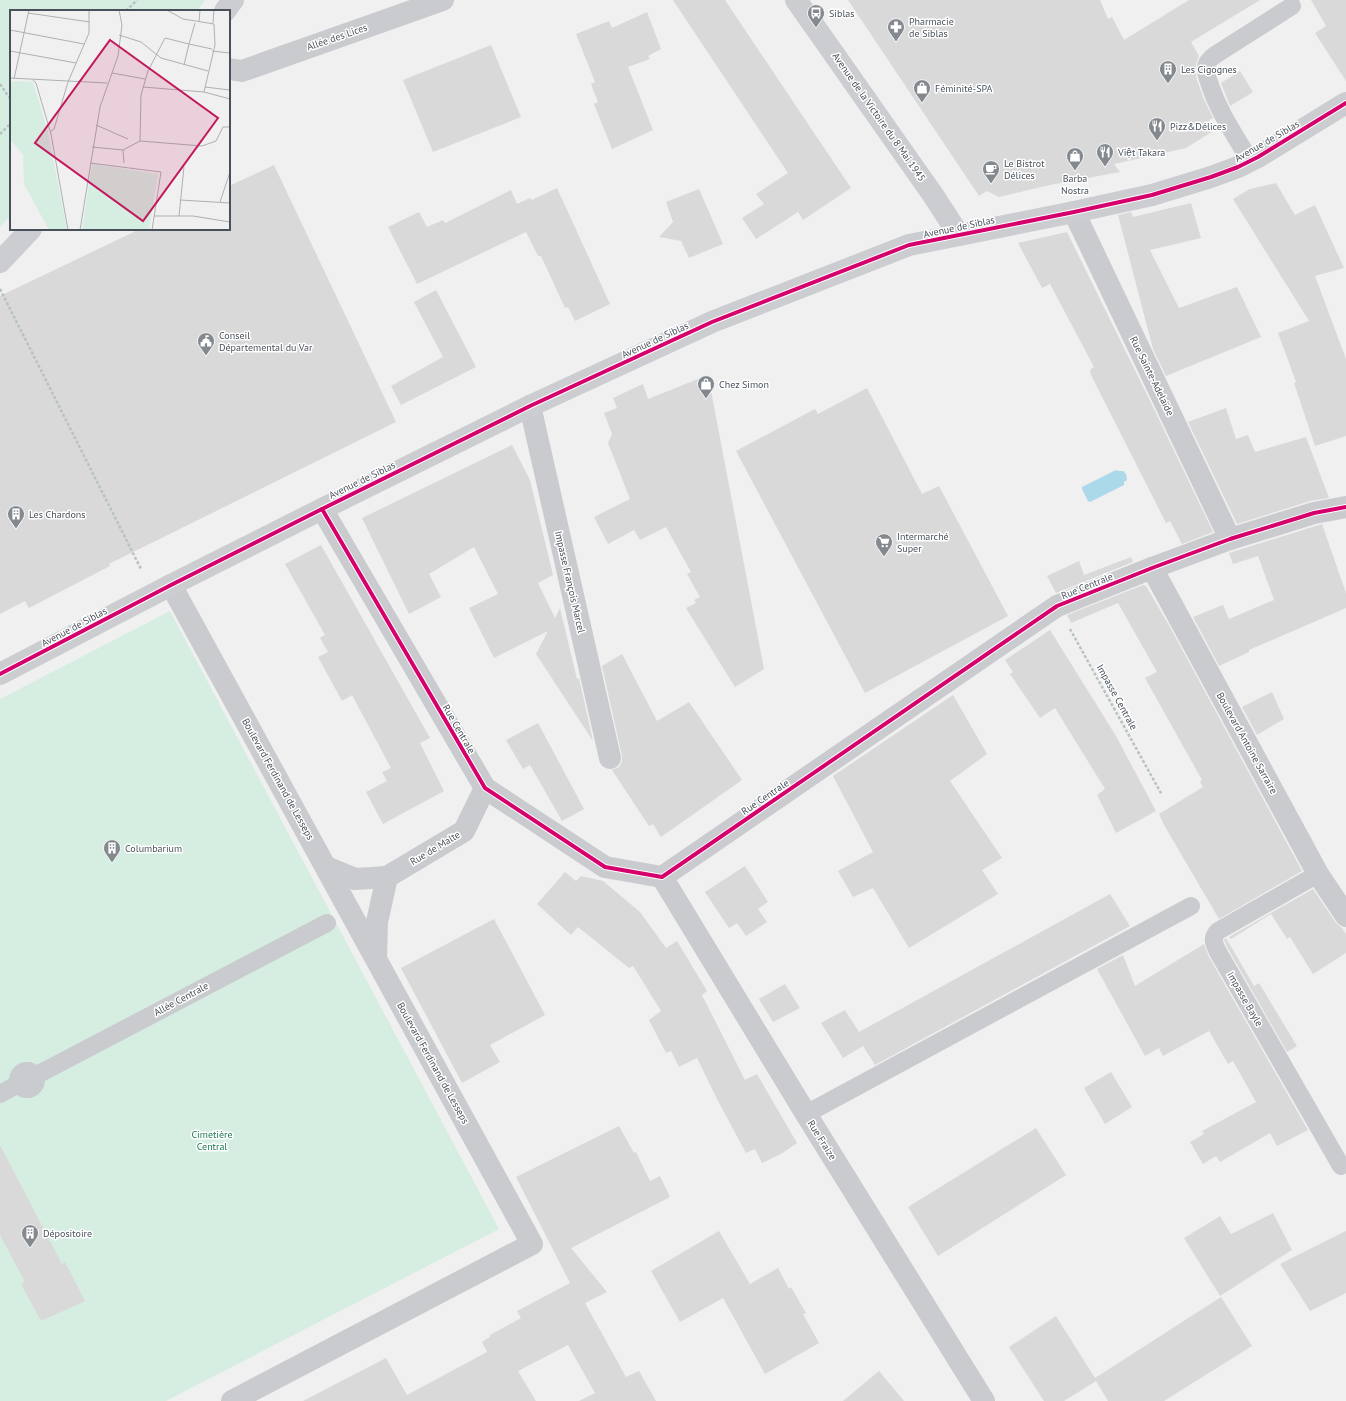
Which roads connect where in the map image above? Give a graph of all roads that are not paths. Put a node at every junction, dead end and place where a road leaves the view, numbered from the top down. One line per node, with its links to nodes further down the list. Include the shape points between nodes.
1 (233, 0): 5 (street)
2 (444, 0): 6 (street, Allée des Lices, via 242,71)
3 (796, 0): 11 (street, Avenue de la Victoire du 8 Mai 1945)
4 (1292, 6): 8 (lane, via 1210,58 1206,66 1209,84 1220,109)
5 (226, 10)
6 (230, 69)
7 (1346, 103): 8 (street, Avenue de Siblas)
8 (1250, 161): 9 (street, Avenue de Siblas, via 1211,177 1152,195)
9 (1074, 212): 11 (street, Avenue de Siblas); 16 (street, Rue Sainte-Adelaïde)
10 (30, 230): 12 (street)
11 (959, 235): 13 (street, Avenue de Siblas, via 909,245 712,322)
12 (0, 262)
13 (530, 406): 15 (street, Avenue de Siblas); 20 (street, Impasse François Marcel)
14 (1346, 507): 16 (street, Rue Centrale, via 1314,513)
15 (322, 509): 18 (street, Avenue de Siblas); 21 (street, Rue Centrale)
16 (1230, 539): 17 (street, Rue Centrale)
17 (1152, 568): 23 (street, Boulevard Antoine Sarraire); 25 (street, Rue Centrale, via 1058,606)
18 (163, 589): 19 (street, Avenue de Siblas); 22 (street, Boulevard Ferdinand de Lesseps)
19 (0, 674)
20 (610, 758)
21 (485, 788): 24 (street, Rue de Malte, via 464,831); 25 (street, Rue Centrale, via 605,867)
22 (326, 867): 24 (street, Rue de Malte, via 355,879); 29 (street, Boulevard Ferdinand de Lesseps)
23 (1318, 874): 27 (street, Boulevard Antoine Sarraire); 32 (lane, Impasse Bayle, via 1218,931 1213,941)
24 (387, 877): 29 (street, via 377,922)
25 (662, 877): 31 (street, Rue Fraize)
26 (1191, 906): 31 (lane)
27 (1346, 916)
28 (327, 923): 30 (lane, Allée Centrale)
29 (376, 959): 33 (street, Boulevard Ferdinand de Lesseps, via 532,1244)
30 (0, 1094)
31 (806, 1114): 34 (street, Rue Fraize)
32 (1341, 1166)
33 (232, 1401)
34 (984, 1401)

